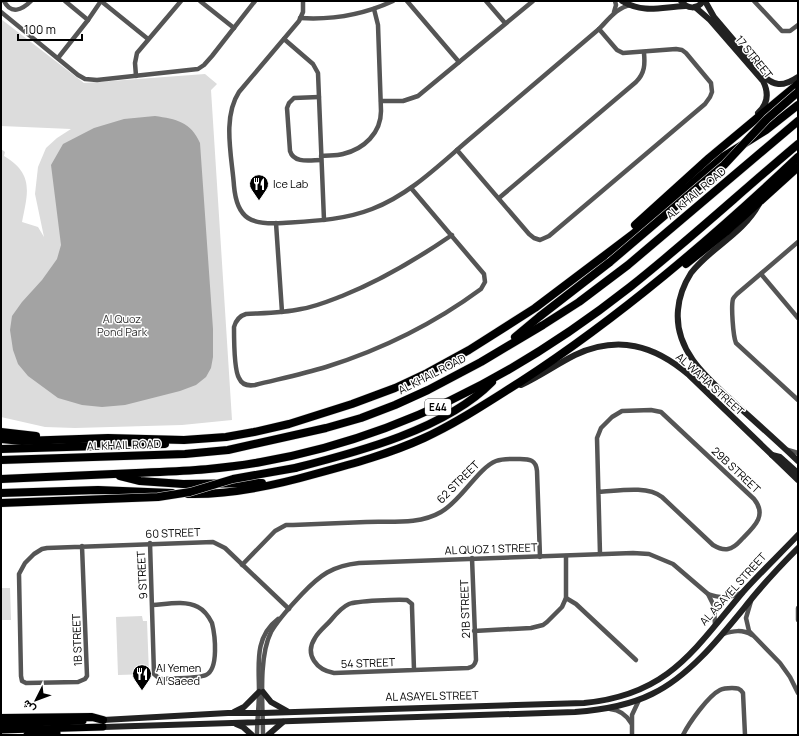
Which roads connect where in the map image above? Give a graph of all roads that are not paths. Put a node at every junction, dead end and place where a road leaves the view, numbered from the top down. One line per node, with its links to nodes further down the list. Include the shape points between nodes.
1 (4, 1): 19 (street)
2 (31, 1): 19 (street, via 23,9 12,9)
3 (65, 1): 25 (street)
4 (101, 1): 25 (street); 31 (street)
5 (180, 1): 31 (street)
6 (200, 1): 28 (street)
7 (255, 1): 28 (street)
8 (393, 1): 21 (street)
9 (407, 1): 34 (street)
10 (486, 1): 26 (street)
11 (533, 1): 26 (street)
12 (615, 1): 23 (street)
13 (622, 1): 18 (main road)
14 (704, 1): 20 (main road); 36 (main road, 17 STREET, via 714,17 768,80 774,84 784,84)
15 (754, 1): 27 (street, via 782,31 790,31)
16 (304, 2): 24 (street)
17 (683, 3): 18 (main road, via 648,9); 20 (main road)
18 (630, 5): 23 (street, via 622,7)
19 (7, 6): 22 (street)
20 (695, 7): 43 (main road, 17 STREET, via 723,35 761,79 767,90 762,110)
21 (374, 9): 24 (street, via 334,18); 40 (street, via 378,25)
22 (2, 12): 33 (street)
23 (613, 16): 29 (street)
24 (300, 18): 30 (street)
25 (88, 20): 33 (street)
26 (505, 23): 34 (street)
27 (798, 25)
28 (234, 28): 35 (street, via 204,66 198,69)
29 (599, 29): 32 (street, via 620,52); 45 (street)
30 (284, 39): 39 (street, via 316,68); 53 (street, via 239,92 230,120 235,195 239,208 254,221)
31 (148, 40): 35 (street, via 136,56)
32 (644, 53): 50 (street, via 643,73 636,82); 50 (street, via 676,49 684,51 711,84 712,92 708,100 540,240 531,236)
33 (58, 58): 35 (street, via 78,75 89,80)
34 (459, 62): 40 (street, via 418,96 403,101)
35 (136, 76)
36 (798, 77)
37 (798, 84): 43 (highway)
38 (798, 92): 61 (highway, bridge, via 761,125 724,165)
39 (319, 97): 47 (street); 47 (street, via 294,98 287,108 291,156 297,160)
40 (381, 101): 47 (street, via 379,126 369,140 348,153)
41 (798, 105): 56 (highway, via 766,130 723,157)
42 (798, 121): 61 (highway, AL KHAIL ROAD / E44, via 612,278)
43 (729, 142): 56 (highway, via 656,206)
44 (798, 144): 62 (highway, E44, via 627,290 554,342)
45 (457, 150): 49 (street); 50 (street)
46 (798, 157): 58 (highway, via 731,219)
47 (321, 158): 52 (street)
48 (798, 167): 51 (highway)
49 (411, 188): 52 (street, via 372,209); 54 (street)
50 (499, 198)
51 (760, 202): 58 (highway, via 702,252); 70 (main road, AL WAHA STREET, via 745,224 690,276 679,300 678,324 682,342 701,371)
52 (324, 220): 53 (street)
53 (276, 223): 59 (street)
54 (452, 235): 59 (street, via 415,260 374,282 320,304); 59 (street, via 484,274 484,286 478,292 422,326 355,356 298,375 251,385 243,383 237,372 234,327 237,320 246,314)
55 (798, 242): 57 (street)
56 (612, 250): 68 (highway, via 501,331 450,362 395,388 329,412 272,428 226,437)
57 (761, 274): 60 (street); 64 (street, via 734,299 735,340)
58 (655, 283): 63 (highway, via 580,342)
59 (282, 312)
60 (798, 318)
61 (503, 349): 72 (highway, AL KHAIL ROAD / E44, via 446,381 395,405 288,438 192,454)
62 (498, 375): 74 (highway, E44, via 460,397 419,416 327,447 225,468); 83 (highway, bridge, via 470,400 426,426 367,448 295,468 233,479 190,492 158,497)
63 (504, 392): 75 (main road, AL WAHA STREET, via 526,383 570,357 589,350 608,345 637,346 658,353 675,364); 78 (highway, via 455,422 412,443 352,464)
64 (798, 400)
65 (1, 432): 67 (highway, via 47,436)
66 (1, 439): 67 (highway)
67 (61, 440): 68 (highway)
68 (184, 440): 69 (highway, via 158,444)
69 (1, 449)
70 (786, 450): 71 (street); 73 (main road, AL WAHA STREET)
71 (798, 453)
72 (1, 460)
73 (798, 461)
74 (116, 474): 76 (highway, E44); 78 (highway, via 135,480 177,484)
75 (795, 474): 77 (main road, AL WAHA STREET)
76 (1, 479)
77 (798, 481)
78 (281, 483): 79 (highway, via 216,493)
79 (126, 490): 81 (highway); 82 (highway)
80 (599, 492): 80 (street, 29B STREET, via 596,443 601,428 622,411 651,410 661,412 754,499 760,514 755,526 736,545 722,549 714,545 654,491); 89 (street, 29B STREET)
81 (1, 493)
82 (1, 498)
83 (1, 503)
84 (798, 535): 94 (main road, AL ASAYEL STREET)
85 (150, 543): 86 (street, 60 STREET); 93 (street, 60 STREET, via 213,542 222,545); 98 (street, 9 STREET)
86 (82, 546): 88 (street, 60 STREET, via 47,548); 88 (street, 1B STREET, via 88,672 82,682 28,684 21,678 19,574)
87 (798, 548): 97 (main road, AL ASAYEL STREET)
88 (34, 554)
89 (600, 554): 90 (street, AL QUOZ 1 STREET); 95 (street, AL QUOZ 1 STREET, via 633,552 657,556 680,569)
90 (566, 556): 91 (street, AL QUOZ 1 STREET); 96 (street)
91 (540, 557): 92 (street, AL QUOZ 1 STREET); 93 (street, 62 STREET, via 537,467 533,461 525,459 501,459 492,463 450,506 428,518 280,527)
92 (472, 558): 99 (street, AL QUOZ 1 STREET, via 359,563 338,567 316,580); 103 (street, 21B STREET)
93 (242, 564): 99 (street, 60 STREET)
94 (745, 590): 95 (street, via 726,598); 102 (main road, AL ASAYEL STREET)
95 (708, 594): 102 (street, AL QUOZ 1 STREET, via 714,606)
96 (566, 598): 103 (street, via 552,618 538,627); 107 (street, via 576,604)
97 (752, 598): 104 (main road, AL ASAYEL STREET); 105 (street, via 746,618)
98 (153, 605): 98 (street, 9 STREET, via 156,676 160,679 202,676 210,672 214,664 214,652 213,629 208,616 192,605)
99 (289, 608): 109 (street, AL QUOZ 1 STREET, via 266,631 260,647 258,665)
100 (798, 608): 101 (street)
101 (798, 620)
102 (715, 625): 113 (main road, AL ASAYEL STREET, via 690,654 666,676 637,692 606,700 584,703)
103 (474, 631): 106 (street, 21B STREET)
104 (721, 635): 105 (street, via 738,631); 111 (main road, AL ASAYEL STREET, via 681,676)
105 (753, 636): 110 (street, via 780,663)
106 (476, 660): 108 (street, 54 STREET, via 474,666 468,668)
107 (636, 660)
108 (414, 670): 108 (street, 54 STREET, via 327,672 315,663 310,650 317,635 347,605 353,602 407,600 412,604)
109 (261, 692): 113 (main road, via 271,702); 114 (main road, via 244,707); 115 (street, AL QUOZ 1 STREET)
110 (798, 693)
111 (639, 700): 112 (main road, AL ASAYEL STREET); 122 (street, via 632,715)
112 (608, 709): 117 (main road, AL ASAYEL STREET); 122 (street, via 620,711)
113 (288, 712): 115 (main road, AL ASAYEL STREET)
114 (228, 713): 115 (main road, AL ASAYEL STREET); 119 (main road, AL ASAYEL STREET)
115 (260, 713): 118 (street, AL QUOZ 1 STREET)
116 (1, 718): 119 (highway, via 92,717)
117 (284, 721): 118 (main road, AL ASAYEL STREET); 129 (main road)
118 (260, 722): 120 (main road, AL ASAYEL STREET); 127 (street); 128 (street)
119 (103, 723): 120 (main road, AL ASAYEL STREET); 123 (main road, AL ASAYEL STREET); 125 (main road, via 95,730)
120 (232, 723): 126 (main road, via 243,727)
121 (1, 724): 123 (main road, AL ASAYEL STREET)
122 (631, 725): 130 (street)
123 (50, 726): 124 (main road, AL ASAYEL STREET)
124 (1, 730)
125 (27, 735)
126 (252, 735)
127 (257, 735)
128 (263, 735)
129 (268, 735)
130 (632, 735)
131 (683, 735): 132 (street, via 691,720 716,692 732,688 739,688 743,692)
132 (745, 735)

